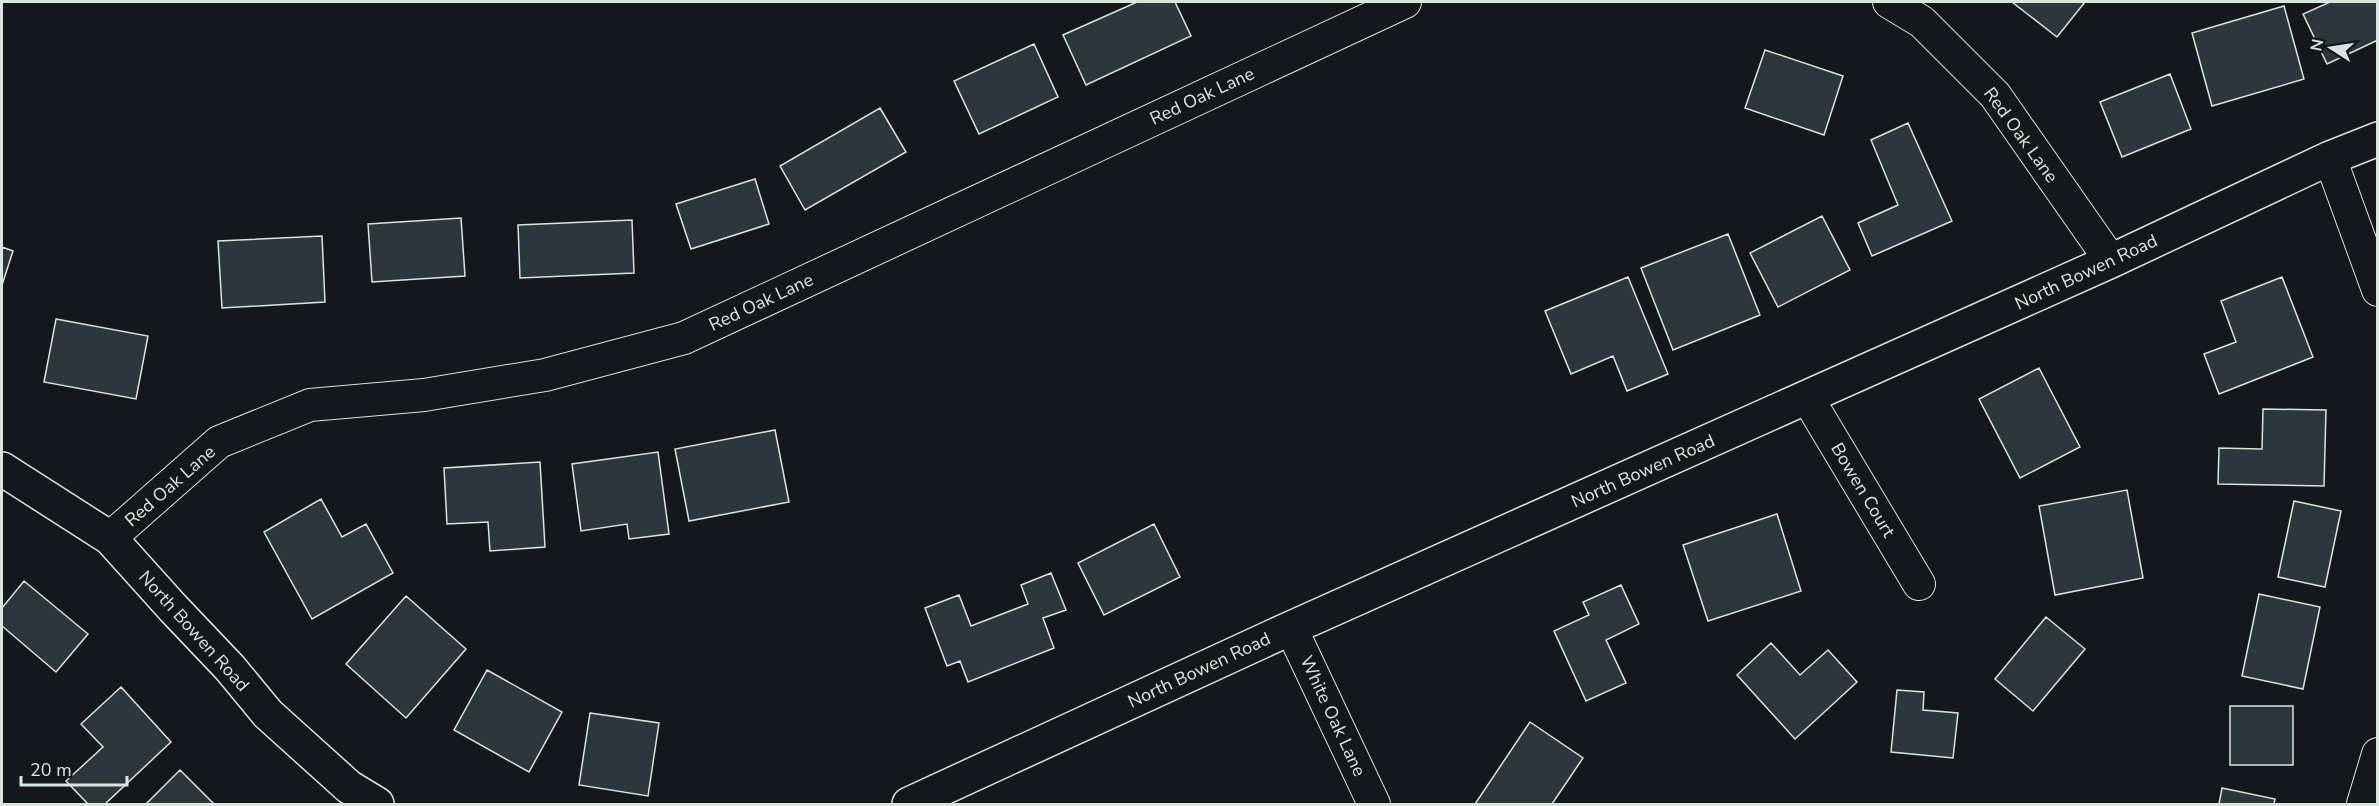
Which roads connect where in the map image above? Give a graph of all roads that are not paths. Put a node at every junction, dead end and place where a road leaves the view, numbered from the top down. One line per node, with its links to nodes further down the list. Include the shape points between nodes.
1 (1405, 2): 9 (street, Red Oak Lane, via 684,338 545,375 424,395 310,405 219,442)
2 (1889, 2): 5 (street, Red Oak Lane, via 1922,22 1995,95)
3 (2378, 139): 4 (street, North Bowen Road)
4 (2330, 158): 5 (street, North Bowen Road); 6 (street)
5 (2111, 261): 7 (street, North Bowen Road)
6 (2378, 290)
7 (1807, 397): 10 (street, Bowen Court); 11 (street, North Bowen Road)
8 (2, 469): 9 (street, North Bowen Road)
9 (110, 538): 13 (street, North Bowen Road, via 268,714 349,787)
10 (1919, 584)
11 (1291, 628): 14 (street, North Bowen Road); 15 (street, White Oak Lane)
12 (2378, 754): 16 (street)
13 (377, 804)
14 (909, 804)
15 (1374, 804)
16 (2363, 804)

